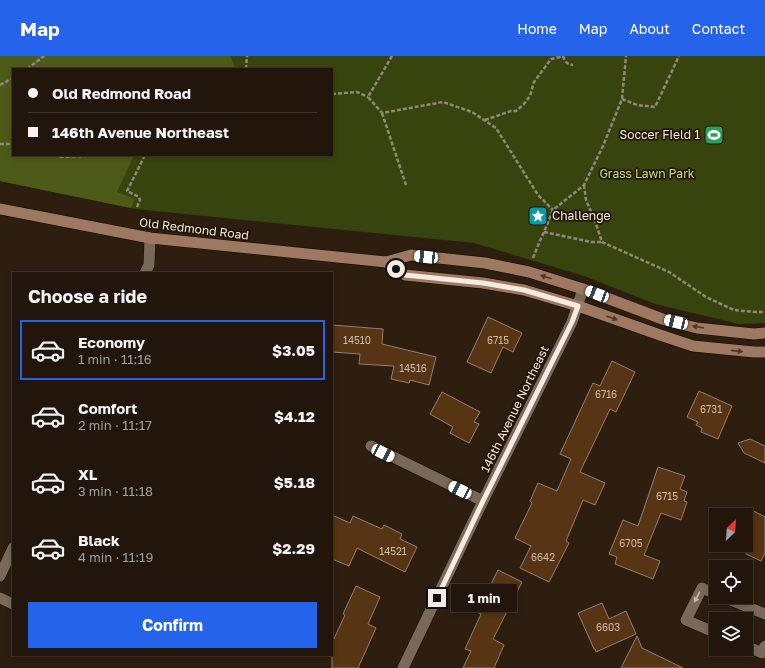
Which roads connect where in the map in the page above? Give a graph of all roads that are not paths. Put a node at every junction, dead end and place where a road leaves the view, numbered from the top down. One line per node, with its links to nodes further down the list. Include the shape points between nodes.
1 (0, 209): 2 (main road, Old Redmond Road)
2 (150, 238): 3 (main road, Old Redmond Road); 4 (street)
3 (386, 262): 5 (main road, Old Redmond Road, one-way to 3, via 529,272 485,263 410,255); 6 (main road, Old Redmond Road, via 405,275 524,290)
4 (145, 272)
5 (583, 289): 6 (street, 146th Avenue Northeast); 7 (main road, Old Redmond Road, one-way to 5, via 698,328 665,320)
6 (578, 306): 8 (main road, Old Redmond Road, one-way to 8, via 693,346); 10 (street, 146th Avenue Northeast)
7 (765, 333)
8 (765, 352)
9 (371, 446): 10 (street)
10 (483, 501): 21 (street, 146th Avenue Northeast)
11 (12, 550): 12 (street)
12 (0, 576)
13 (709, 591): 18 (street, one-way to 18, via 702,588 686,620)
14 (0, 598): 15 (street)
15 (12, 604)
16 (740, 604): 17 (street)
17 (765, 614)
18 (709, 630)
19 (765, 646): 20 (street, via 762,653)
20 (753, 649)
21 (403, 668)

